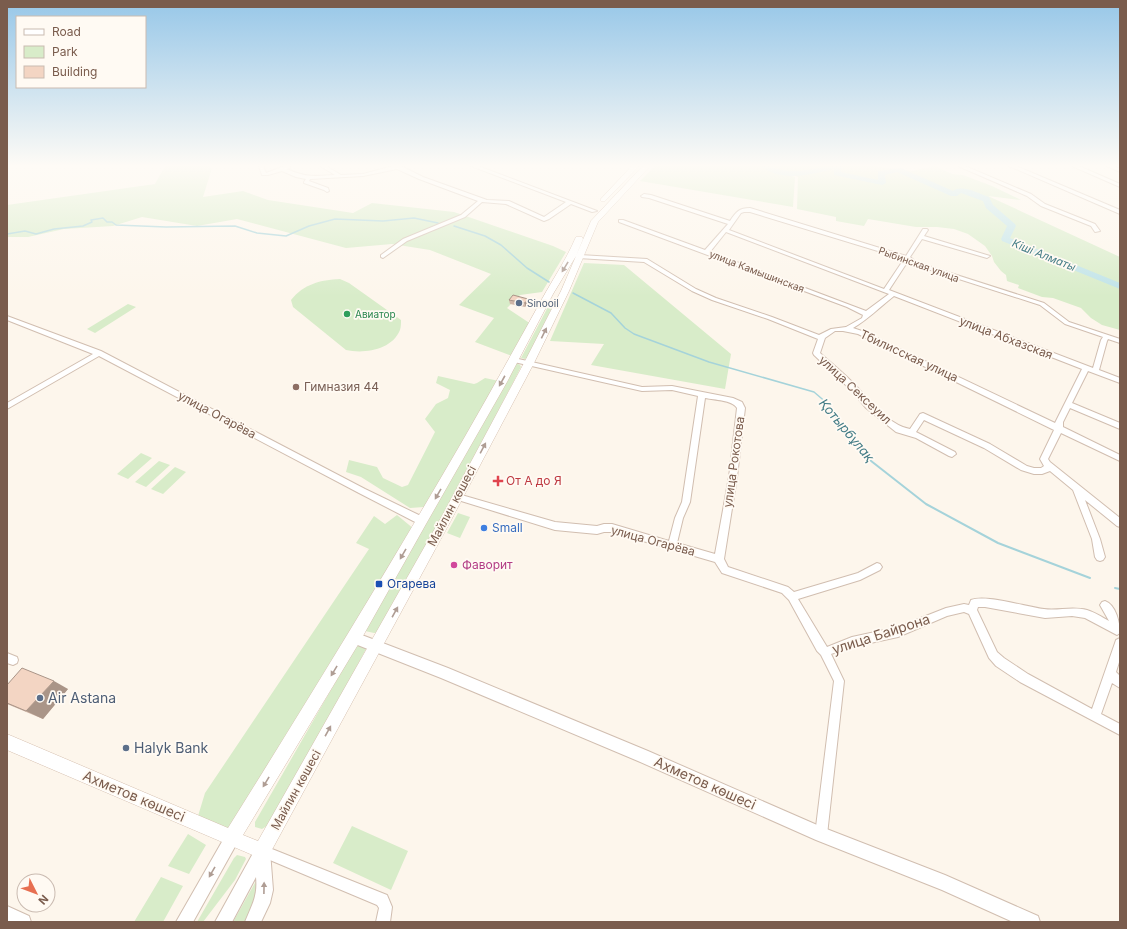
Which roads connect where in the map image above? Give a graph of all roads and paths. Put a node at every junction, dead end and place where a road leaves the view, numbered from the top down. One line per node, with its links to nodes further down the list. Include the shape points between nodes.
1 (471, 209): 16 (street, via 463,216 405,240)
2 (523, 209): 3 (street, via 544,219)
3 (560, 209)
4 (589, 209): 8 (street)
5 (605, 209): 18 (main road, Майлин көшесі, via 589,234)
6 (690, 209): 10 (street)
7 (1054, 209): 13 (street, via 1092,225)
8 (594, 211): 21 (main road, Майлин көшесі, one-way to 21)
9 (621, 222): 15 (street, улица Камышинская)
10 (731, 223): 11 (street, Рыбинская улица); 19 (street, Рыбинская улица, via 739,212 750,210)
11 (725, 230): 15 (street, Рыбинская улица); 20 (street, улица Абхазская)
12 (925, 230): 14 (street)
13 (1097, 231)
14 (920, 237): 17 (street); 19 (street)
15 (707, 252): 23 (street, улица Камышинская)
16 (383, 256)
17 (987, 256)
18 (580, 257): 22 (main road, Майлин көшесі); 26 (street, via 645,260 683,285 714,299)
19 (908, 258): 20 (street); 27 (street, Рыбинская улица, via 914,263 1042,304 1067,323)
20 (890, 293): 23 (street); 32 (street, улица Абхазская)
21 (544, 304): 22 (main road); 30 (main road, Майлин көшесі)
22 (558, 304): 31 (main road, Майлин көшесі, one-way to 22)
23 (867, 314): 25 (street)
24 (7, 318): 29 (street, улица Огарёва)
25 (847, 329): 26 (street, Тбилисская улица, via 834,330); 39 (street, Тбилисская улица, via 860,332)
26 (822, 337): 40 (street, улица Сексеуил, via 816,354 854,388 869,406 899,430)
27 (1107, 337): 28 (street, Рыбинская улица); 33 (street)
28 (1120, 341)
29 (98, 353): 37 (street); 46 (street, улица Огарёва)
30 (514, 360): 31 (street, улица Рокотова); 46 (main road, Майлин көшесі, one-way to 46)
31 (529, 363): 35 (street, улица Рокотова, via 642,388 672,388); 45 (main road, Майлин көшесі, one-way to 31)
32 (1086, 369): 33 (street, улица Абхазская); 36 (street)
33 (1095, 372): 34 (street, улица Абхазская)
34 (1120, 381)
35 (702, 394): 48 (street, via 686,502); 50 (street, улица Рокотова, via 734,401 741,408 733,477)
36 (1069, 405): 38 (street); 39 (street)
37 (7, 406)
38 (1120, 426)
39 (1059, 428): 42 (street, Тбилисская улица); 43 (street, via 1044,459)
40 (912, 432): 41 (street, улица Сексеуил); 43 (street, via 923,416 987,446 1024,468 1042,471)
41 (952, 454)
42 (1120, 458)
43 (1050, 467): 44 (street)
44 (1077, 488): 47 (street); 49 (street)
45 (458, 497): 48 (street, улица Огарёва, via 555,526 597,530 612,528); 58 (main road, Майлин көшесі, one-way to 45)
46 (422, 521): 56 (main road, Майлин көшесі, one-way to 56)
47 (1120, 523)
48 (672, 546): 50 (street, улица Огарёва)
49 (1100, 557)
50 (719, 558): 52 (street, via 725,570 785,590)
51 (877, 566): 52 (street, via 860,576)
52 (792, 597): 59 (street)
53 (1105, 605): 55 (street)
54 (972, 610): 55 (street, via 974,603 985,603 1045,614 1086,614); 59 (street, улица Байрона, via 964,608 946,612 898,632 852,642); 62 (street, via 1000,662 1024,678)
55 (1119, 633)
56 (354, 638): 58 (street, Ахметов көшесі); 66 (main road, Майлин көшесі, one-way to 66)
57 (1120, 643): 60 (street)
58 (376, 646): 65 (street, Ахметов көшесі, via 643,756); 67 (main road, Майлин көшесі, one-way to 58)
59 (825, 652): 65 (street, улица Байрона, via 839,681)
60 (1110, 674): 61 (street); 62 (street)
61 (1120, 683)
62 (1095, 716): 63 (street)
63 (1120, 730)
64 (7, 742): 66 (main road, Ахметов көшесі)
65 (821, 834): 74 (street, Ахметов көшесі, via 945,883)
66 (232, 838): 67 (main road, Ахметов көшесі); 70 (street, one-way to 70)
67 (262, 851): 71 (street); 72 (street, one-way to 67, via 265,890); 73 (street, via 382,900 386,907)
68 (7, 914): 69 (street)
69 (22, 922)
70 (184, 922)
71 (223, 922)
72 (253, 922)
73 (383, 922)
74 (1032, 922)

